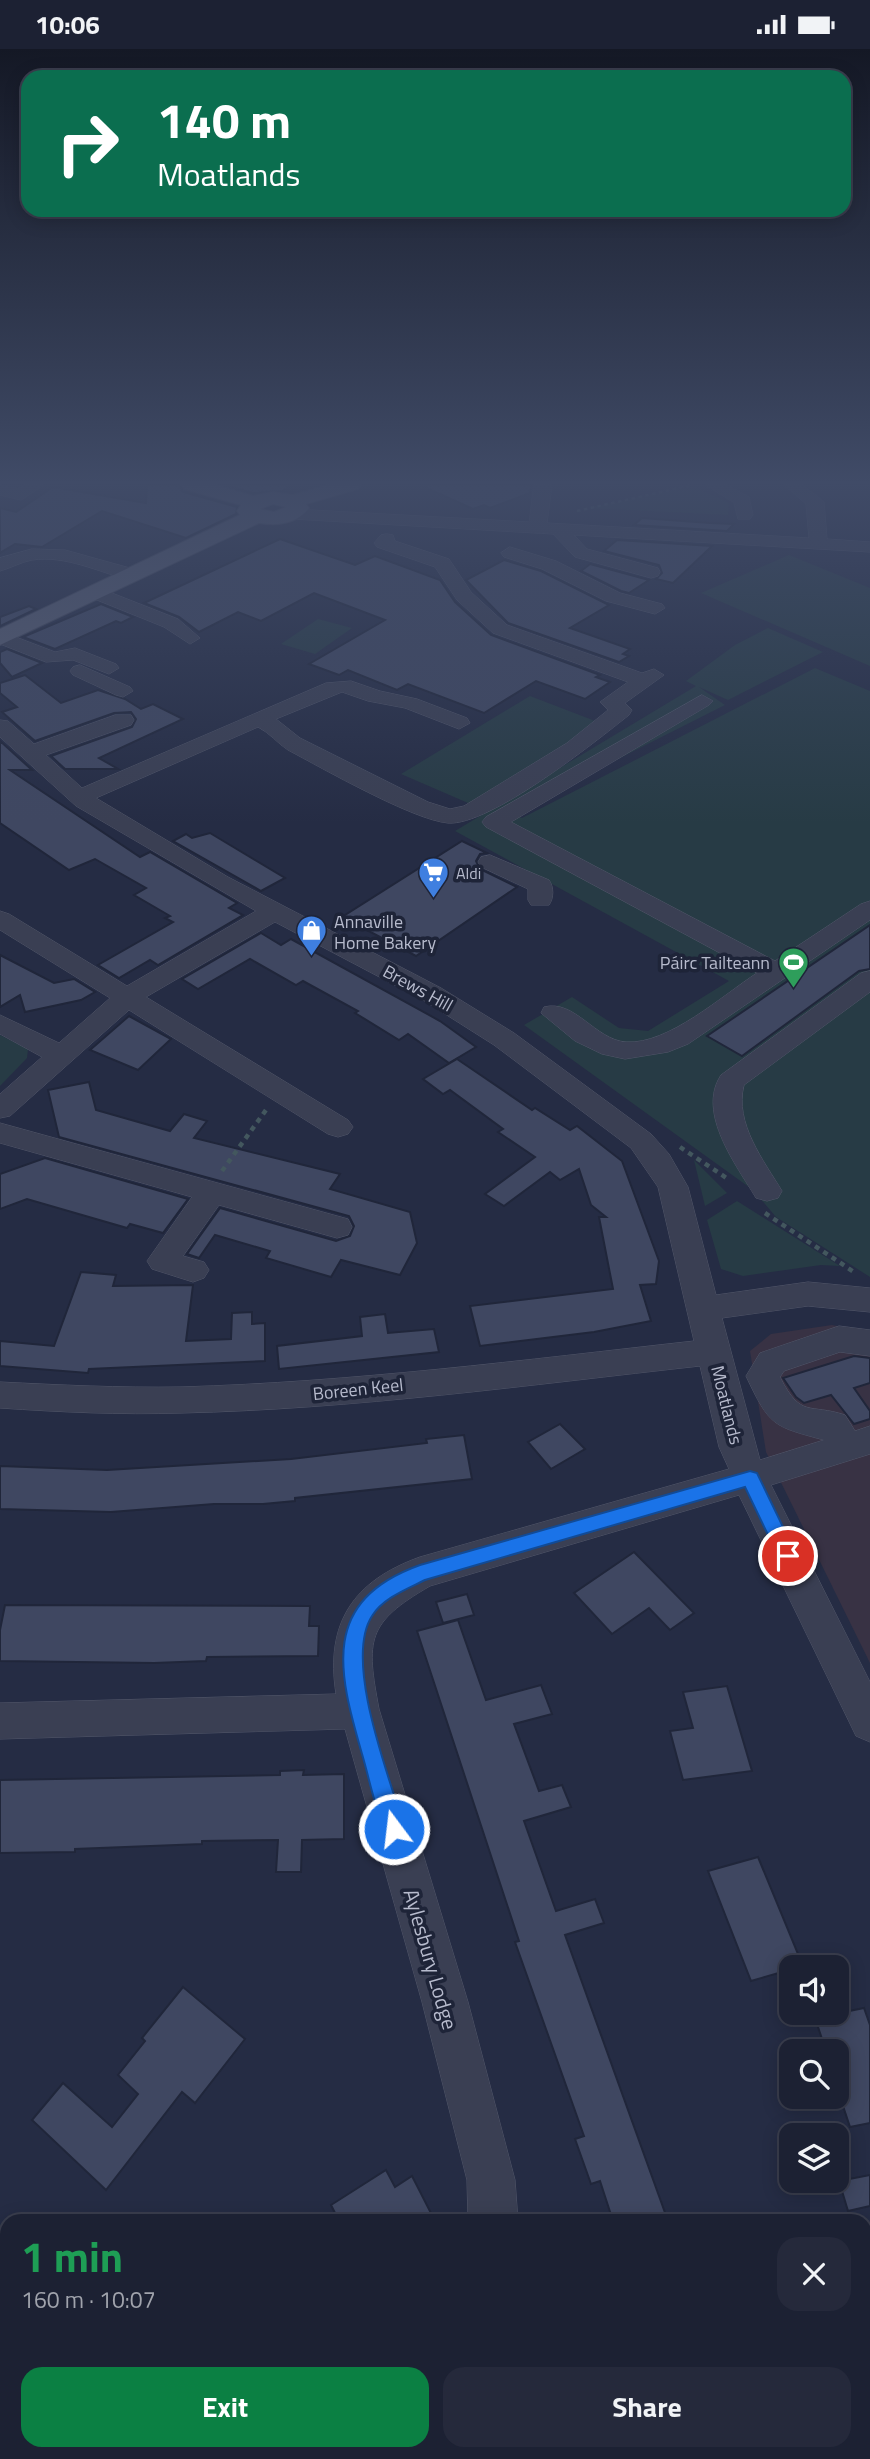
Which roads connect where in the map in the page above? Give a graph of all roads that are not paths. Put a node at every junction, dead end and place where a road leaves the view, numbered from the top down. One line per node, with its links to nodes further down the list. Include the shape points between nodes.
1 (83, 597): 6 (main road)
2 (108, 597): 7 (street, via 171,623)
3 (466, 597): 12 (street, via 500,629 649,678 611,702 621,711 575,748 472,811 449,816 420,807 292,743)
4 (615, 597): 5 (street)
5 (655, 608)
6 (0, 638): 8 (street)
7 (190, 638)
8 (53, 658): 9 (street, via 75,654); 10 (street)
9 (109, 668)
10 (123, 691)
11 (702, 701): 23 (street, via 494,822)
12 (258, 719): 14 (street, via 344,685 374,697 410,703); 17 (street)
13 (123, 720): 16 (street)
14 (459, 723)
15 (0, 726): 16 (street, Brews Hill)
16 (30, 753): 17 (street, Brews Hill)
17 (80, 797): 21 (street, Brews Hill, via 145,840)
18 (490, 862): 19 (street, via 540,885)
19 (540, 900)
20 (870, 909): 23 (street)
21 (275, 911): 25 (street); 30 (street, Brews Hill, via 432,994)
22 (0, 919): 25 (street)
23 (776, 972): 28 (street, via 667,1043 622,1051)
24 (870, 979): 34 (street, via 731,1081 729,1099 739,1145)
25 (129, 996): 29 (street); 32 (street)
26 (554, 1013): 28 (street)
27 (0, 1023): 29 (street)
28 (599, 1046): 30 (street)
29 (60, 1055): 31 (street)
30 (552, 1073): 39 (street, Brews Hill, via 641,1141 658,1161 673,1187)
31 (0, 1109)
32 (338, 1127)
33 (0, 1133): 35 (street)
34 (767, 1191)
35 (209, 1192): 36 (street); 37 (street, via 163,1261)
36 (337, 1227)
37 (193, 1270)
38 (870, 1300): 39 (street, via 845,1294 799,1294)
39 (704, 1309): 41 (street, Moatlands)
40 (870, 1343): 43 (street, via 839,1339 772,1362 763,1376 777,1407 799,1424 832,1425)
41 (715, 1352): 42 (street, Boreen Keel, via 302,1394 168,1401 69,1401); 44 (street, Moatlands, via 737,1447)
42 (0, 1395)
43 (858, 1444): 44 (street, Aylesbury Lodge)
44 (750, 1479): 45 (street, Aylesbury Lodge, via 420,1573 389,1589 366,1608 352,1637); 47 (street, Moatlands)
45 (359, 1709): 46 (street); 48 (street, Aylesbury Lodge, via 478,2129 491,2180)
46 (0, 1721)
47 (870, 1723)
48 (493, 2214)

